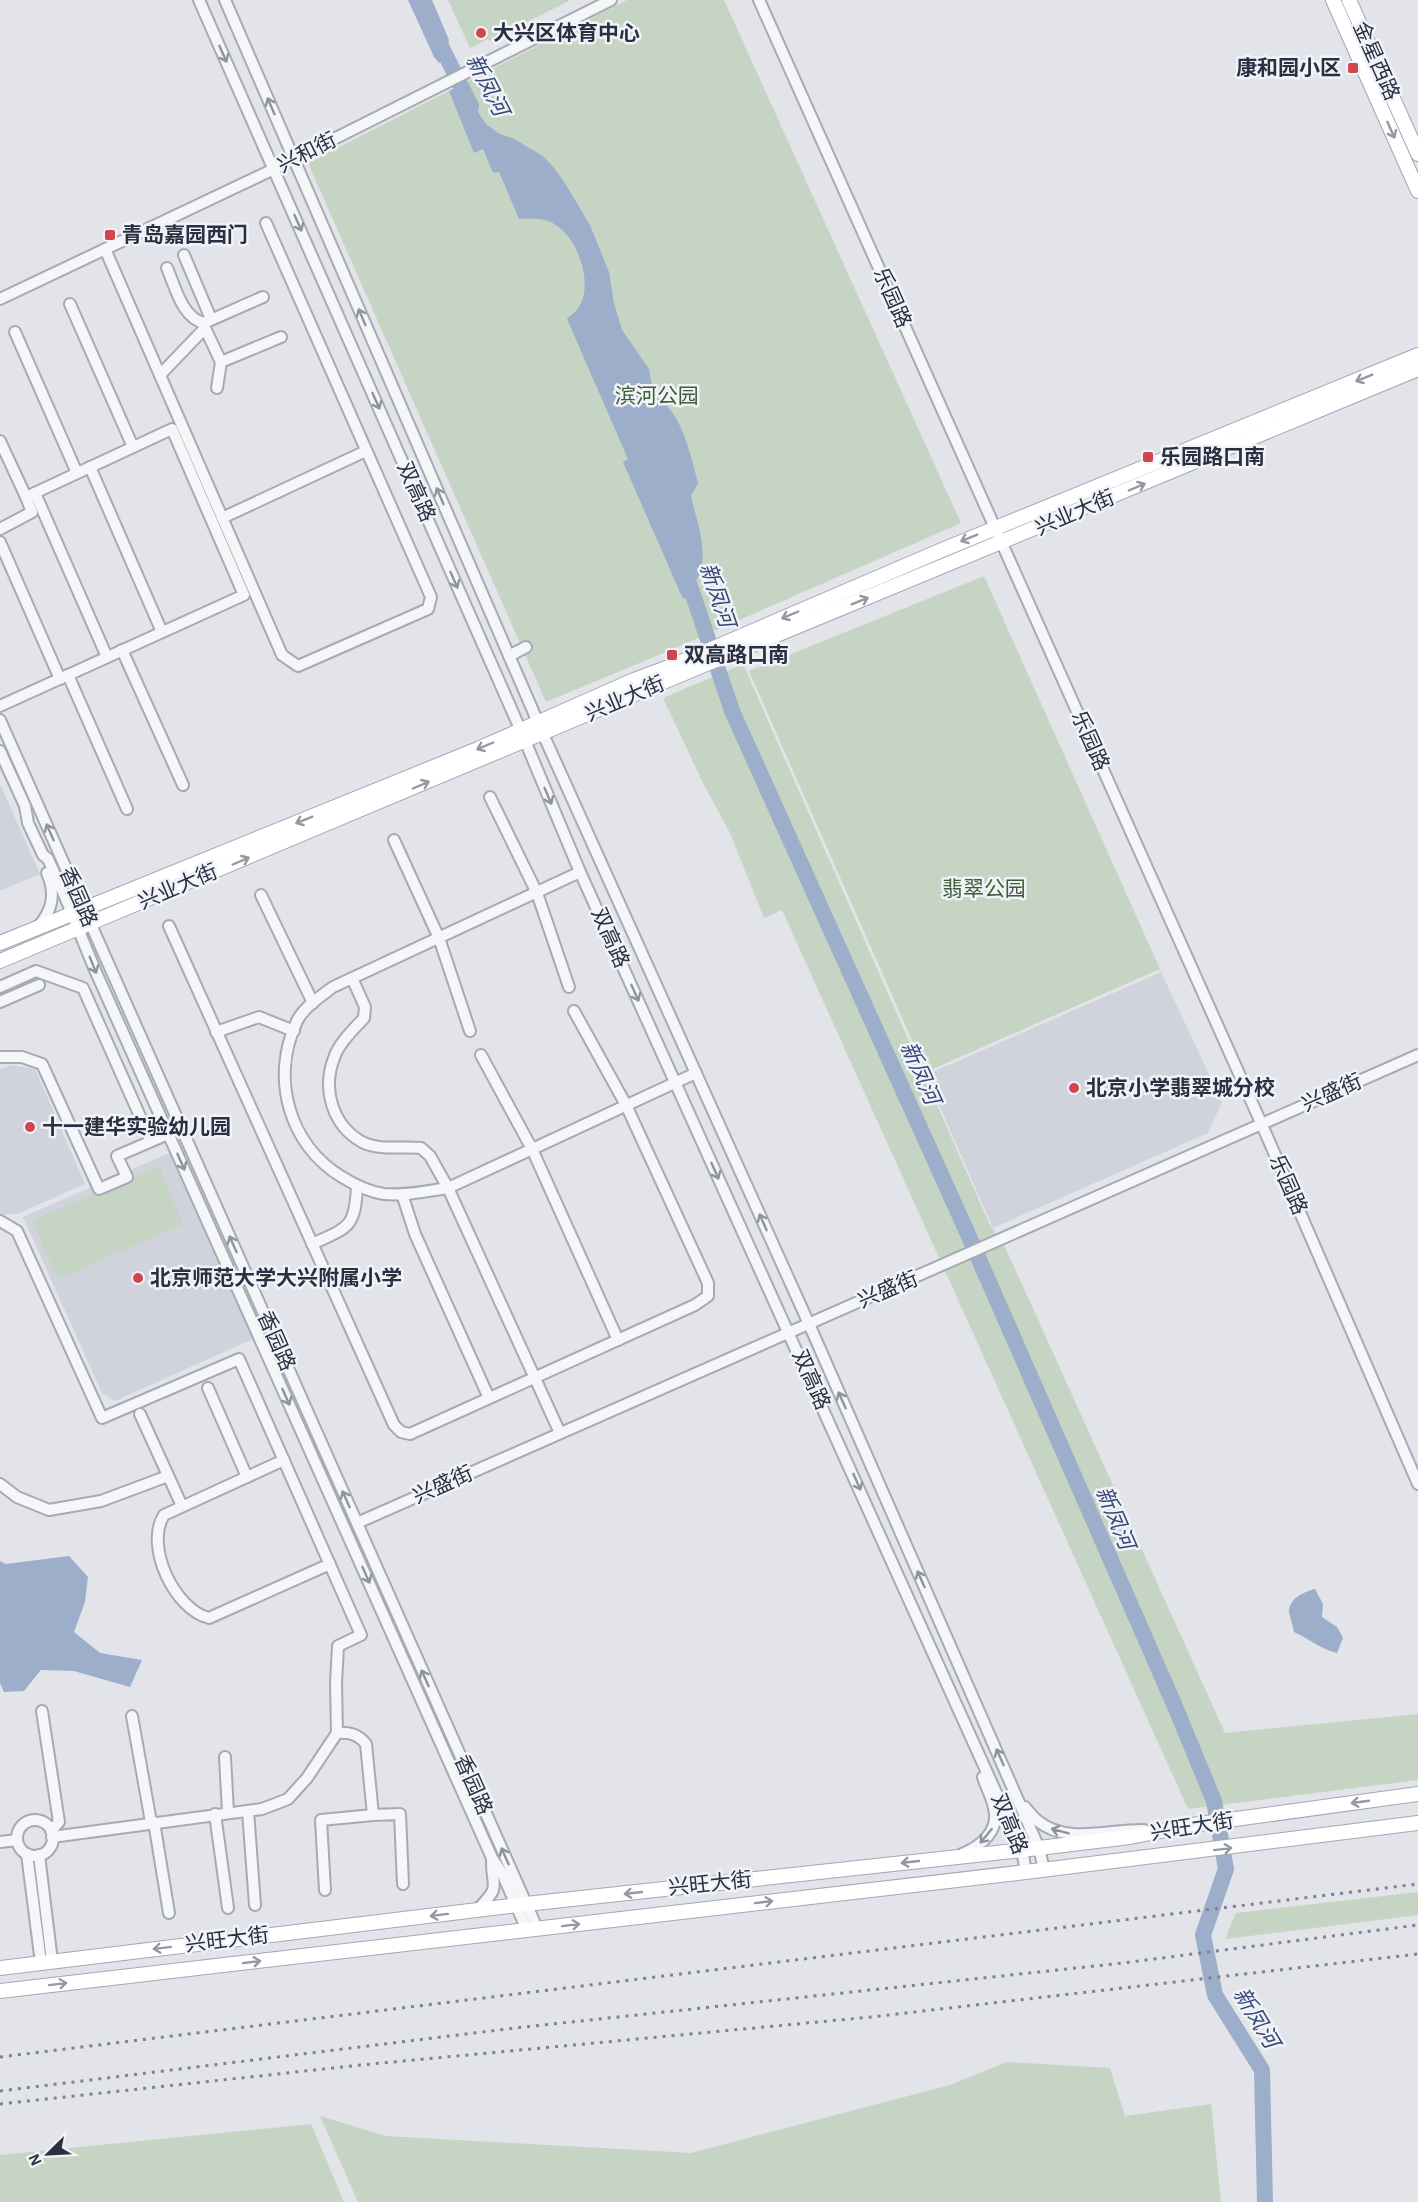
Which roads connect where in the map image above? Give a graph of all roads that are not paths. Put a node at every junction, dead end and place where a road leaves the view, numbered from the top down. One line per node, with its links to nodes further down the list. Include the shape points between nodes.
1 (199, 0): 9 (street, 双高路, one-way to 9)
2 (225, 0): 8 (street, 双高路, one-way to 2)
3 (611, 0): 8 (street, 兴和街)
4 (759, 0): 33 (street, 乐园路)
5 (1333, 0): 10 (main road, 金星西路, one-way to 10)
6 (1349, 0): 7 (main road, 金星西路)
7 (1418, 154)
8 (294, 159): 9 (street, 兴和街); 41 (street, 双高路, one-way to 8)
9 (274, 169): 12 (street, 兴和街); 47 (street, 双高路, one-way to 47)
10 (1418, 191)
11 (266, 223): 28 (street)
12 (105, 249): 16 (street, 兴和街); 24 (street)
13 (184, 255): 18 (street)
14 (167, 268): 18 (street, via 187,311 195,321)
15 (263, 297): 18 (street)
16 (0, 299)
17 (70, 304): 27 (street)
18 (207, 323): 22 (street); 24 (street)
19 (15, 332): 30 (street)
20 (280, 337): 22 (street)
21 (1418, 356): 33 (main road, 兴业大街, one-way to 33)
22 (221, 362): 25 (street)
23 (1418, 369): 36 (main road, 兴业大街, one-way to 23)
24 (160, 375): 32 (street)
25 (217, 388)
26 (0, 441): 31 (street)
27 (133, 447): 29 (street); 37 (street, via 172,429 244,595)
28 (366, 451): 32 (street); 32 (street, via 431,597 428,609 298,666 282,655)
29 (90, 467): 30 (street); 37 (street)
30 (77, 473): 31 (street)
31 (30, 495): 34 (street, via 32,512); 42 (street)
32 (222, 518)
33 (995, 528): 36 (street, 乐园路); 40 (main road, 兴业大街, one-way to 40)
34 (0, 529)
35 (0, 542): 43 (street)
36 (1001, 543): 40 (main road, 兴业大街, one-way to 36); 80 (street, 乐园路)
37 (162, 632): 39 (street)
38 (526, 647): 41 (street)
39 (122, 650): 42 (street); 49 (street)
40 (726, 650): 46 (main road, 兴业大街, via 634,680)
41 (510, 656): 46 (street, 双高路)
42 (107, 657): 43 (street)
43 (64, 677): 44 (street); 51 (street)
44 (0, 706)
45 (0, 720): 57 (street, 香园路, one-way to 45)
46 (541, 728): 47 (main road, 兴业大街); 77 (street, 双高路)
47 (523, 736): 54 (street, 双高路, one-way to 54); 57 (main road, 兴业大街, one-way to 57); 58 (main road, 兴业大街, one-way to 47)
48 (0, 751): 53 (street, 香园路)
49 (183, 785)
50 (490, 797): 55 (street)
51 (127, 809)
52 (394, 840): 61 (street)
53 (43, 855): 57 (street, 香园路); 60 (street, via 53,899)
54 (580, 872): 55 (street); 78 (street, 双高路, one-way to 78)
55 (537, 893): 61 (street); 67 (street)
56 (261, 895): 69 (street)
57 (78, 911): 58 (street, 香园路); 60 (main road, 兴业大街)
58 (84, 926): 63 (main road, 兴业大街); 81 (street, 香园路, one-way to 81); 103 (street, 香园路, one-way to 58)
59 (169, 926): 73 (street)
60 (38, 928): 62 (main road, 兴业大街)
61 (439, 938): 64 (street); 72 (street)
62 (0, 943)
63 (0, 961)
64 (352, 978): 69 (street); 85 (street, via 365,1007 364,1018 334,1057 328,1079 330,1106 343,1126 363,1142 391,1149 421,1148)
65 (39, 986): 68 (street)
66 (0, 987): 82 (street, via 36,971 83,988)
67 (569, 987)
68 (0, 1002)
69 (313, 1003): 71 (street, via 298,1019)
70 (574, 1011): 79 (street)
71 (294, 1031): 73 (street, via 259,1017); 84 (street, via 284,1080 295,1126 329,1169)
72 (471, 1031)
73 (216, 1032): 88 (street)
74 (481, 1055): 83 (street)
75 (1418, 1055): 80 (street, 兴盛街)
76 (0, 1057): 82 (street, via 22,1057 42,1064 99,1189 127,1177 117,1156)
77 (696, 1073): 78 (street); 89 (street, 双高路, one-way to 77)
78 (675, 1082): 79 (street); 90 (street, 双高路, one-way to 90)
79 (626, 1105): 83 (street); 91 (street, via 708,1283 708,1296)
80 (1262, 1125): 89 (street, 兴盛街); 101 (street, 乐园路)
81 (168, 1134): 82 (street); 128 (street, 香园路, one-way to 128)
82 (151, 1141)
83 (532, 1149): 85 (street); 91 (street)
84 (357, 1186): 86 (street, via 383,1194); 88 (street, via 355,1212 348,1225)
85 (448, 1188): 86 (street); 92 (street)
86 (402, 1194): 94 (street, via 415,1234)
87 (0, 1221): 97 (street, via 17,1231 102,1418 239,1359)
88 (312, 1244): 94 (street, via 394,1425 401,1432 410,1434)
89 (808, 1324): 90 (street, 兴盛街); 111 (street, 双高路, one-way to 89)
90 (789, 1332): 96 (street, 兴盛街); 108 (street, 双高路, one-way to 108)
91 (618, 1340): 92 (street)
92 (535, 1377): 94 (street); 96 (street)
93 (208, 1388): 99 (street)
94 (489, 1398)
95 (140, 1414): 98 (street)
96 (560, 1433): 103 (street, 兴盛街)
97 (284, 1460): 99 (street); 104 (street)
98 (168, 1476): 100 (street, via 101,1501 50,1510 17,1497); 102 (street)
99 (247, 1477): 102 (street)
100 (0, 1484)
101 (1418, 1484)
102 (182, 1506): 104 (street, via 164,1515 158,1524 157,1543 162,1566 173,1587 199,1616 209,1618)
103 (357, 1523): 137 (street, 香园路, one-way to 103)
104 (330, 1564): 107 (street, via 361,1635 338,1646)
105 (42, 1711): 119 (street, via 59,1822)
106 (132, 1716): 116 (street)
107 (337, 1732): 112 (street, via 288,1799); 115 (street, via 360,1737 366,1744)
108 (973, 1742): 124 (street, 双高路); 129 (street, one-way to 129, via 995,1820 983,1842)
109 (225, 1757): 113 (street)
110 (1418, 1794): 118 (main road, 兴旺大街, one-way to 118)
111 (1018, 1800): 118 (street, one-way to 111, via 1060,1832 1038,1821); 123 (street, 双高路)
112 (248, 1811): 113 (street); 136 (street)
113 (228, 1812): 114 (street)
114 (215, 1814): 116 (street); 138 (street)
115 (374, 1815): 134 (street, via 400,1814); 135 (street, via 321,1820)
116 (153, 1822): 119 (street); 140 (street)
117 (1418, 1823): 130 (main road, 兴旺大街, one-way to 117)
118 (1160, 1831): 122 (main road, 兴旺大街)
119 (52, 1834): 120 (street, via 44,1823 33,1820 22,1825); 126 (street, via 49,1848)
120 (17, 1840): 121 (street); 125 (street)
121 (0, 1842)
122 (1072, 1844): 123 (main road, 兴旺大街); 130 (main road, via 1064,1855)
123 (1039, 1848): 124 (main road, 兴旺大街); 131 (street, 双高路)
124 (1022, 1850): 127 (main road, 兴旺大街); 132 (street, 双高路)
125 (27, 1854): 126 (street); 142 (street)
126 (39, 1855): 142 (street)
127 (967, 1856): 129 (main road, 兴旺大街); 133 (main road, via 978,1867)
128 (492, 1858): 137 (street, 香园路); 139 (street, via 495,1889)
129 (952, 1858): 137 (main road, 兴旺大街, one-way to 137)
130 (1074, 1866): 131 (main road, 兴旺大街)
131 (1044, 1870): 132 (main road, 兴旺大街)
132 (1026, 1872): 133 (main road, 兴旺大街)
133 (972, 1878): 141 (main road, 兴旺大街, one-way to 133)
134 (403, 1884)
135 (325, 1890)
136 (255, 1905)
137 (521, 1905): 139 (main road, 兴旺大街); 141 (street, 香园路)
138 (228, 1908)
139 (477, 1910): 142 (main road, 兴旺大街, one-way to 142)
140 (169, 1913)
141 (532, 1929): 144 (main road, 兴旺大街, one-way to 141)
142 (46, 1962): 143 (main road, 兴旺大街)
143 (0, 1968)
144 (0, 1991)

